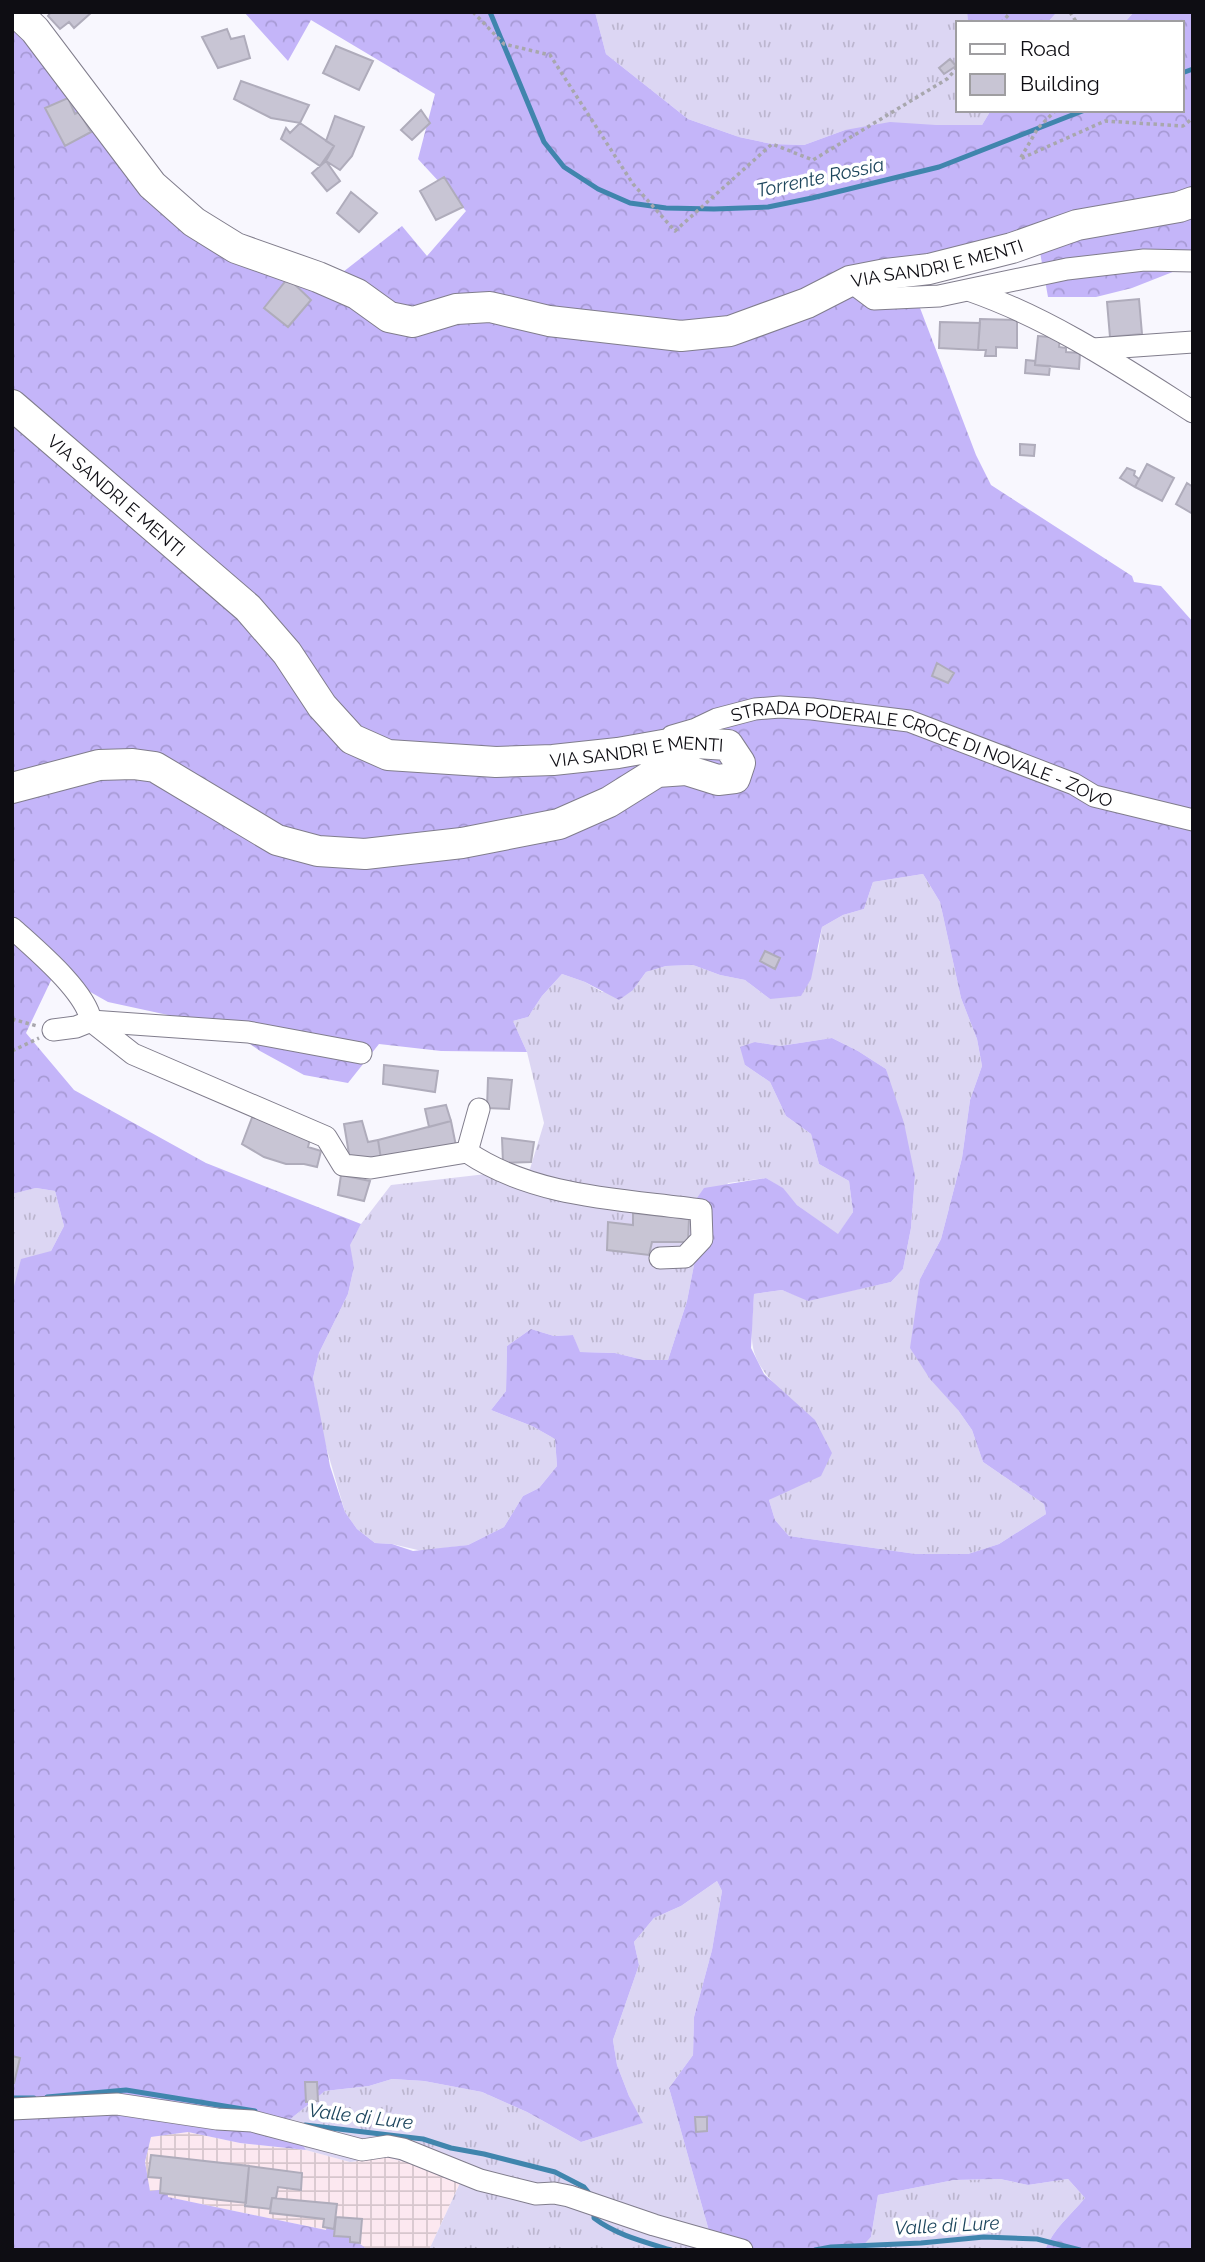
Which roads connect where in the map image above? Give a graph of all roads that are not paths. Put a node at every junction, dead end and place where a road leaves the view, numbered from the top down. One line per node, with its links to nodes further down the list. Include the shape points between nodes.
1 (16, 12): 4 (main road, VIA SANDRI E MENTI, via 36,30 152,185 194,222 236,248 357,294 389,317 413,322 456,309 490,307 549,321 681,336 730,331 807,303)
2 (1193, 202): 4 (main road, VIA SANDRI E MENTI, via 1077,225 929,270)
3 (1193, 261): 5 (street, via 1144,260 1067,269)
4 (850, 281): 5 (street, via 874,299)
5 (969, 290): 7 (street, via 1011,305)
6 (1193, 342): 7 (street)
7 (1093, 349): 9 (street)
8 (12, 405): 10 (main road, VIA SANDRI E MENTI, via 248,608 352,739 388,755 496,762)
9 (1193, 412)
10 (657, 746): 11 (main road, VIA SANDRI E MENTI, via 680,742 728,745 740,763 734,778 718,780 686,770 657,772 610,802 559,824 462,843 365,854 318,851 277,840 155,767 99,765); 12 (street, STRADA PODERALE CROCE DI NOVALE - ZOVO, via 666,737 717,719 768,708 909,721 1074,783 1094,796)
11 (12, 788)
12 (1193, 820)
13 (12, 928): 14 (street, via 48,960 89,1009)
14 (91, 1021): 15 (street); 16 (street, via 248,1032); 18 (street, via 133,1054 326,1137 343,1165 371,1168)
15 (53, 1030)
16 (361, 1053)
17 (479, 1110): 18 (street)
18 (467, 1152): 19 (street, via 492,1168 564,1192 701,1210 702,1239 685,1256)
19 (660, 1258)
20 (12, 2109): 21 (street, via 117,2104 252,2121 362,2150 388,2146 480,2180 582,2200)
21 (742, 2250)

